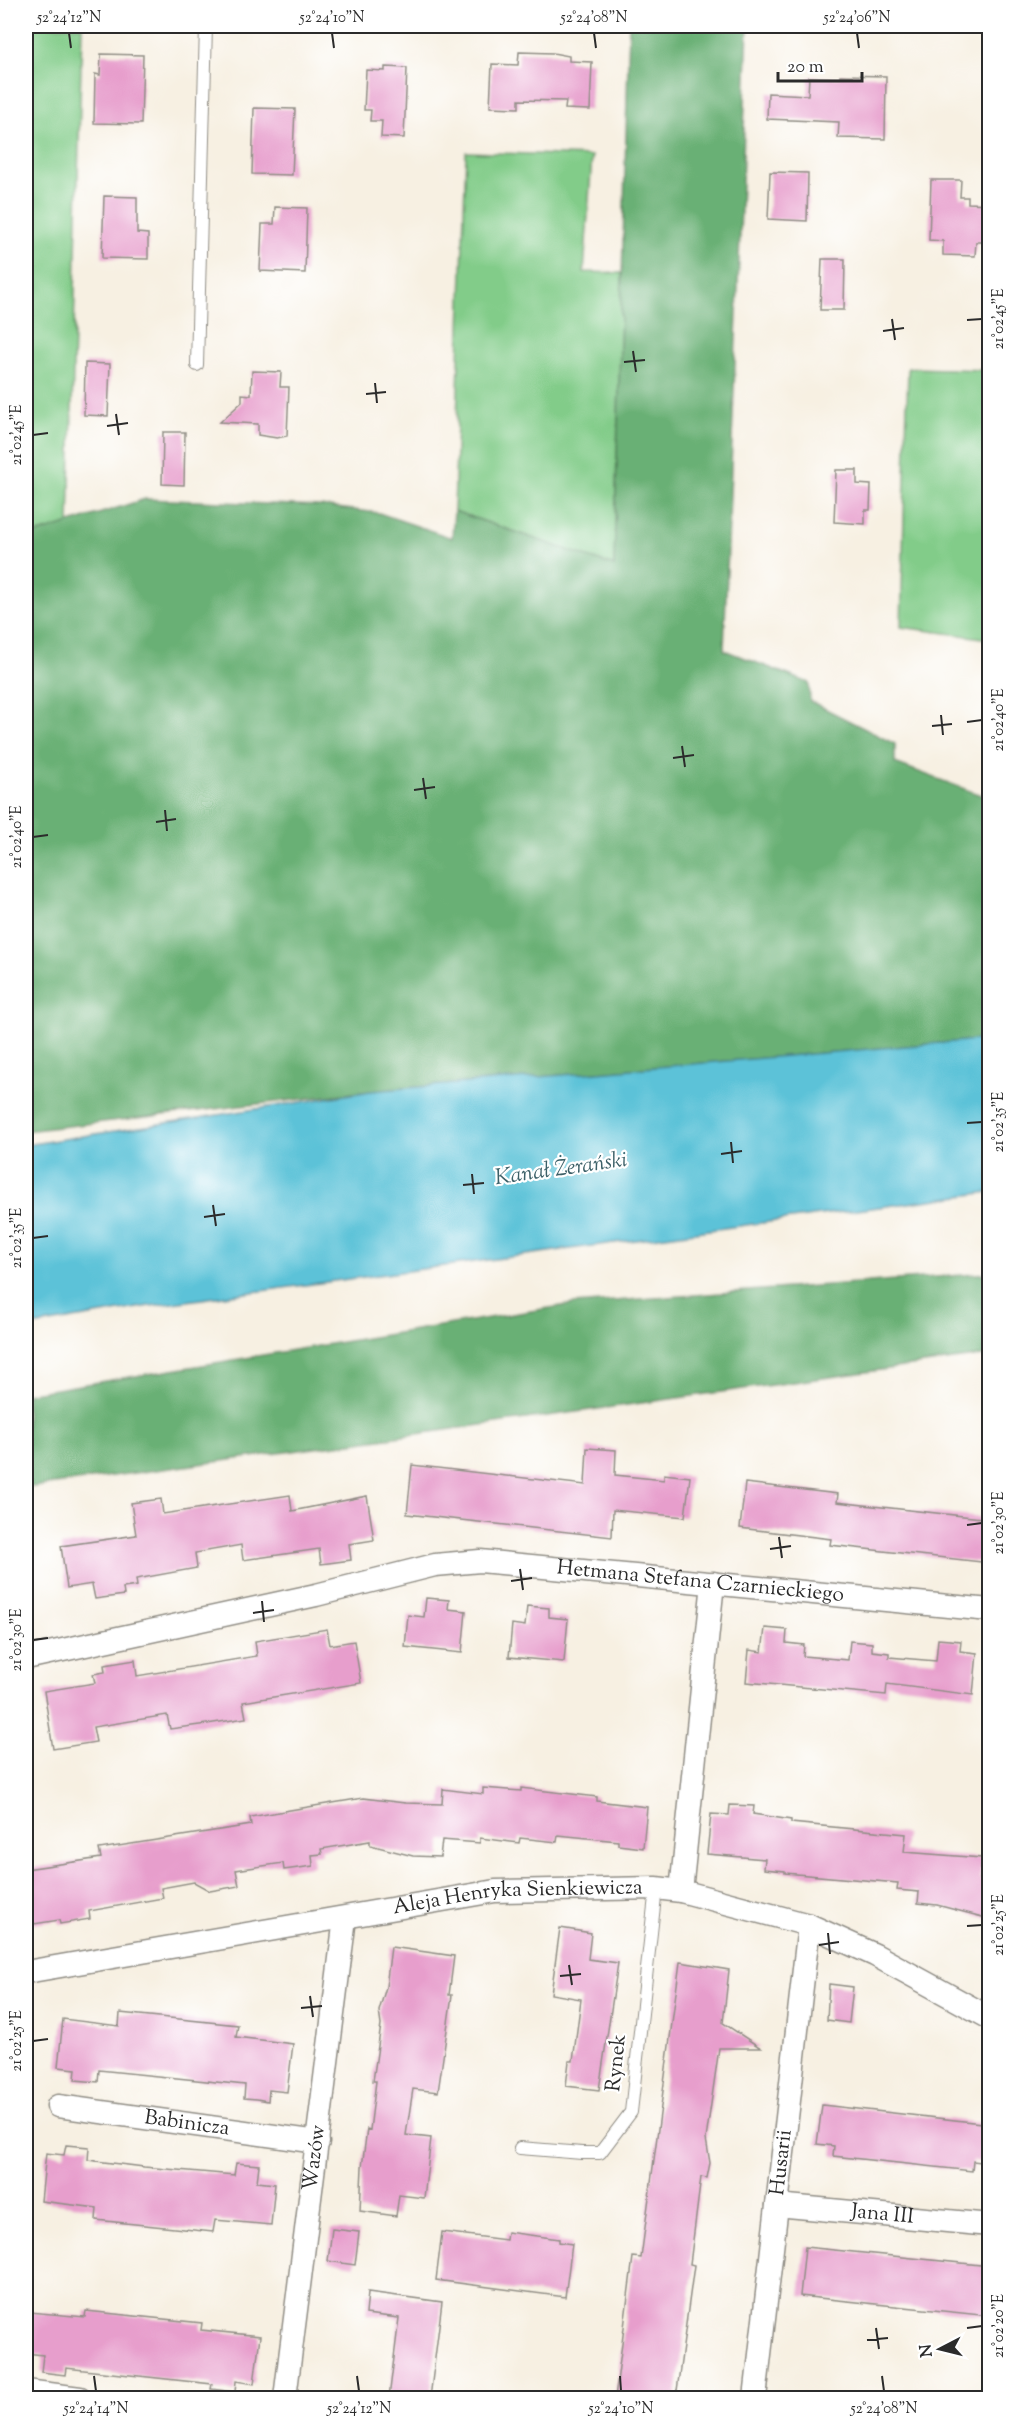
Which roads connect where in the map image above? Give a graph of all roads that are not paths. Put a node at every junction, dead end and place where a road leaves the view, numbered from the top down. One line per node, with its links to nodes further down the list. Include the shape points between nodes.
1 (206, 26): 2 (lane)
2 (197, 365)
3 (713, 1583): 4 (street, Hetmana Stefana Czarnieckiego); 5 (street, Hetmana Stefana Czarnieckiego, via 480,1561 435,1565); 7 (street)
4 (990, 1610)
5 (26, 1658)
6 (656, 1888): 7 (street, Aleja Henryka Sienkiewicza); 8 (street, Aleja Henryka Sienkiewicza, via 495,1892); 14 (lane, Rynek, via 631,2112 600,2153)
7 (681, 1891): 9 (street, Aleja Henryka Sienkiewicza)
8 (345, 1918): 10 (street, Aleja Henryka Sienkiewicza); 13 (street, Wazów)
9 (809, 1925): 11 (street, Aleja Henryka Sienkiewicza, via 875,1955); 15 (street, Husarii)
10 (26, 1972)
11 (990, 2018)
12 (58, 2106): 13 (street, Babinicza)
13 (318, 2142): 19 (street, Wazów)
14 (520, 2148)
15 (777, 2205): 16 (street, Jana III); 20 (street, Husarii)
16 (990, 2225)
17 (26, 2391): 18 (street)
18 (80, 2398)
19 (285, 2398)
20 (755, 2398)

